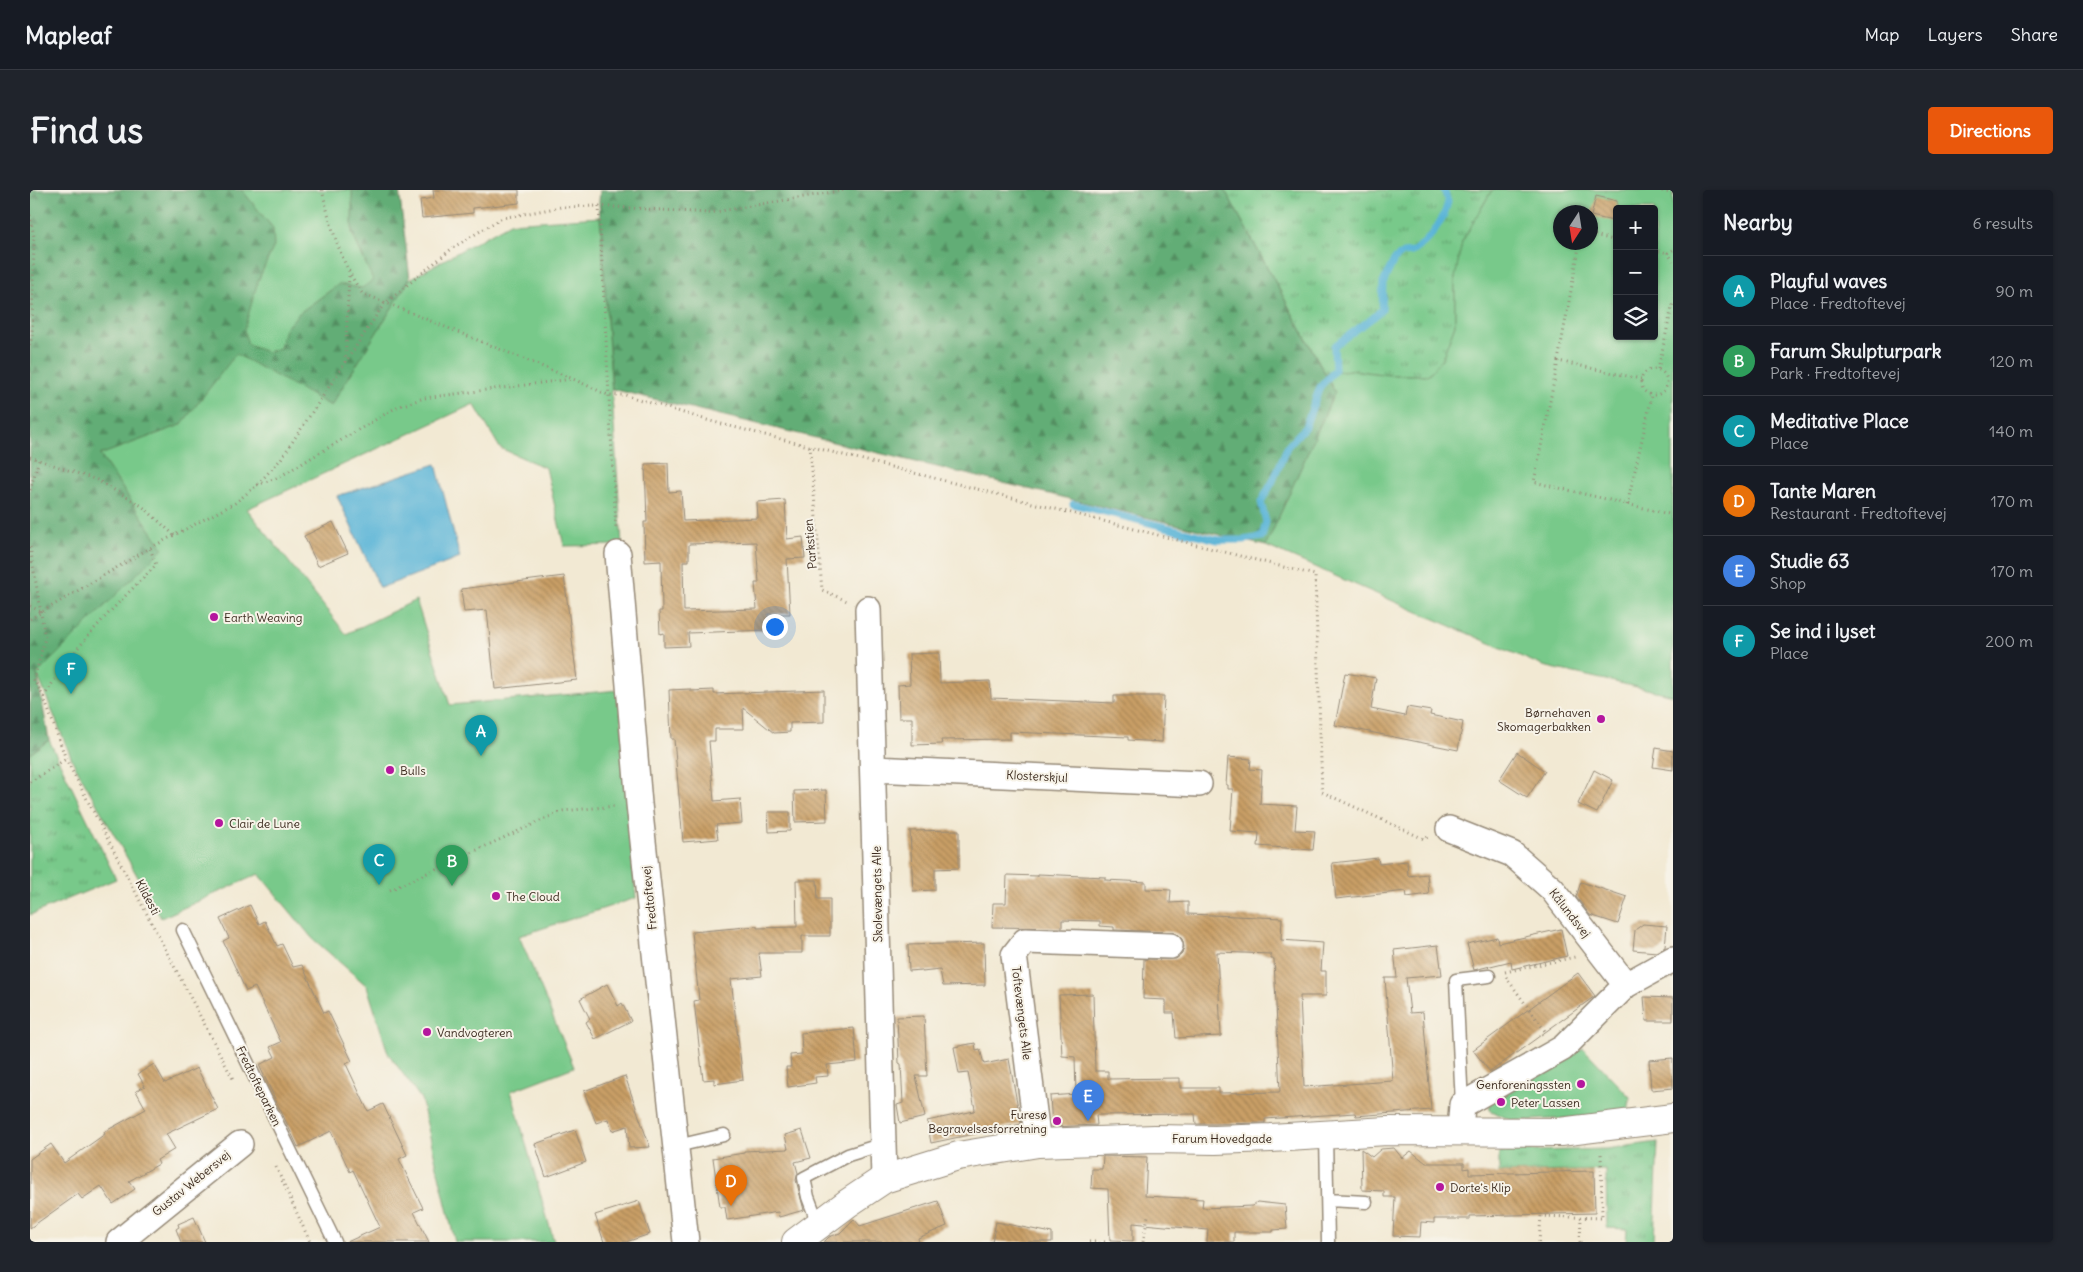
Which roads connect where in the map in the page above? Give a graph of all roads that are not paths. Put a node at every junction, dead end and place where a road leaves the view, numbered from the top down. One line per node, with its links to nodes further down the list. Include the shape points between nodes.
1 (618, 554): 18 (street, Fredtoftevej, via 639,804)
2 (868, 609): 3 (street, Skolevængets Alle)
3 (874, 769): 4 (street, Klosterskjul); 17 (street, Skolevængets Alle)
4 (1200, 784)
5 (1449, 829): 10 (street, Kålundsvej, via 1512,854 1552,889)
6 (183, 930): 24 (lane, Fredtofteparken)
7 (1170, 946): 15 (street, Toftevængets Alle, via 1025,941 1014,955)
8 (1673, 959): 10 (street)
9 (1489, 976): 11 (lane, via 1456,980)
10 (1626, 985): 11 (street, via 1559,1050)
11 (1461, 1118): 12 (street, Farum Hovedgade, via 1560,1132); 14 (street, Farum Hovedgade, via 1379,1131)
12 (1673, 1118)
13 (724, 1135): 18 (lane)
14 (1326, 1135): 15 (street, Farum Hovedgade); 20 (lane)
15 (1038, 1143): 19 (street, Farum Hovedgade, via 958,1156)
16 (240, 1144): 23 (street, Gustav Webersvej)
17 (883, 1144): 19 (street, Skolevængets Alle); 22 (lane, via 848,1155 804,1178)
18 (677, 1146): 25 (street, Fredtoftevej)
19 (884, 1179): 22 (street, Farum Hovedgade)
20 (1328, 1200): 21 (lane); 27 (lane)
21 (1366, 1202)
22 (819, 1226): 26 (street, Farum Hovedgade)
23 (119, 1242)
24 (335, 1242)
25 (686, 1242)
26 (796, 1242)
27 (1328, 1242)

